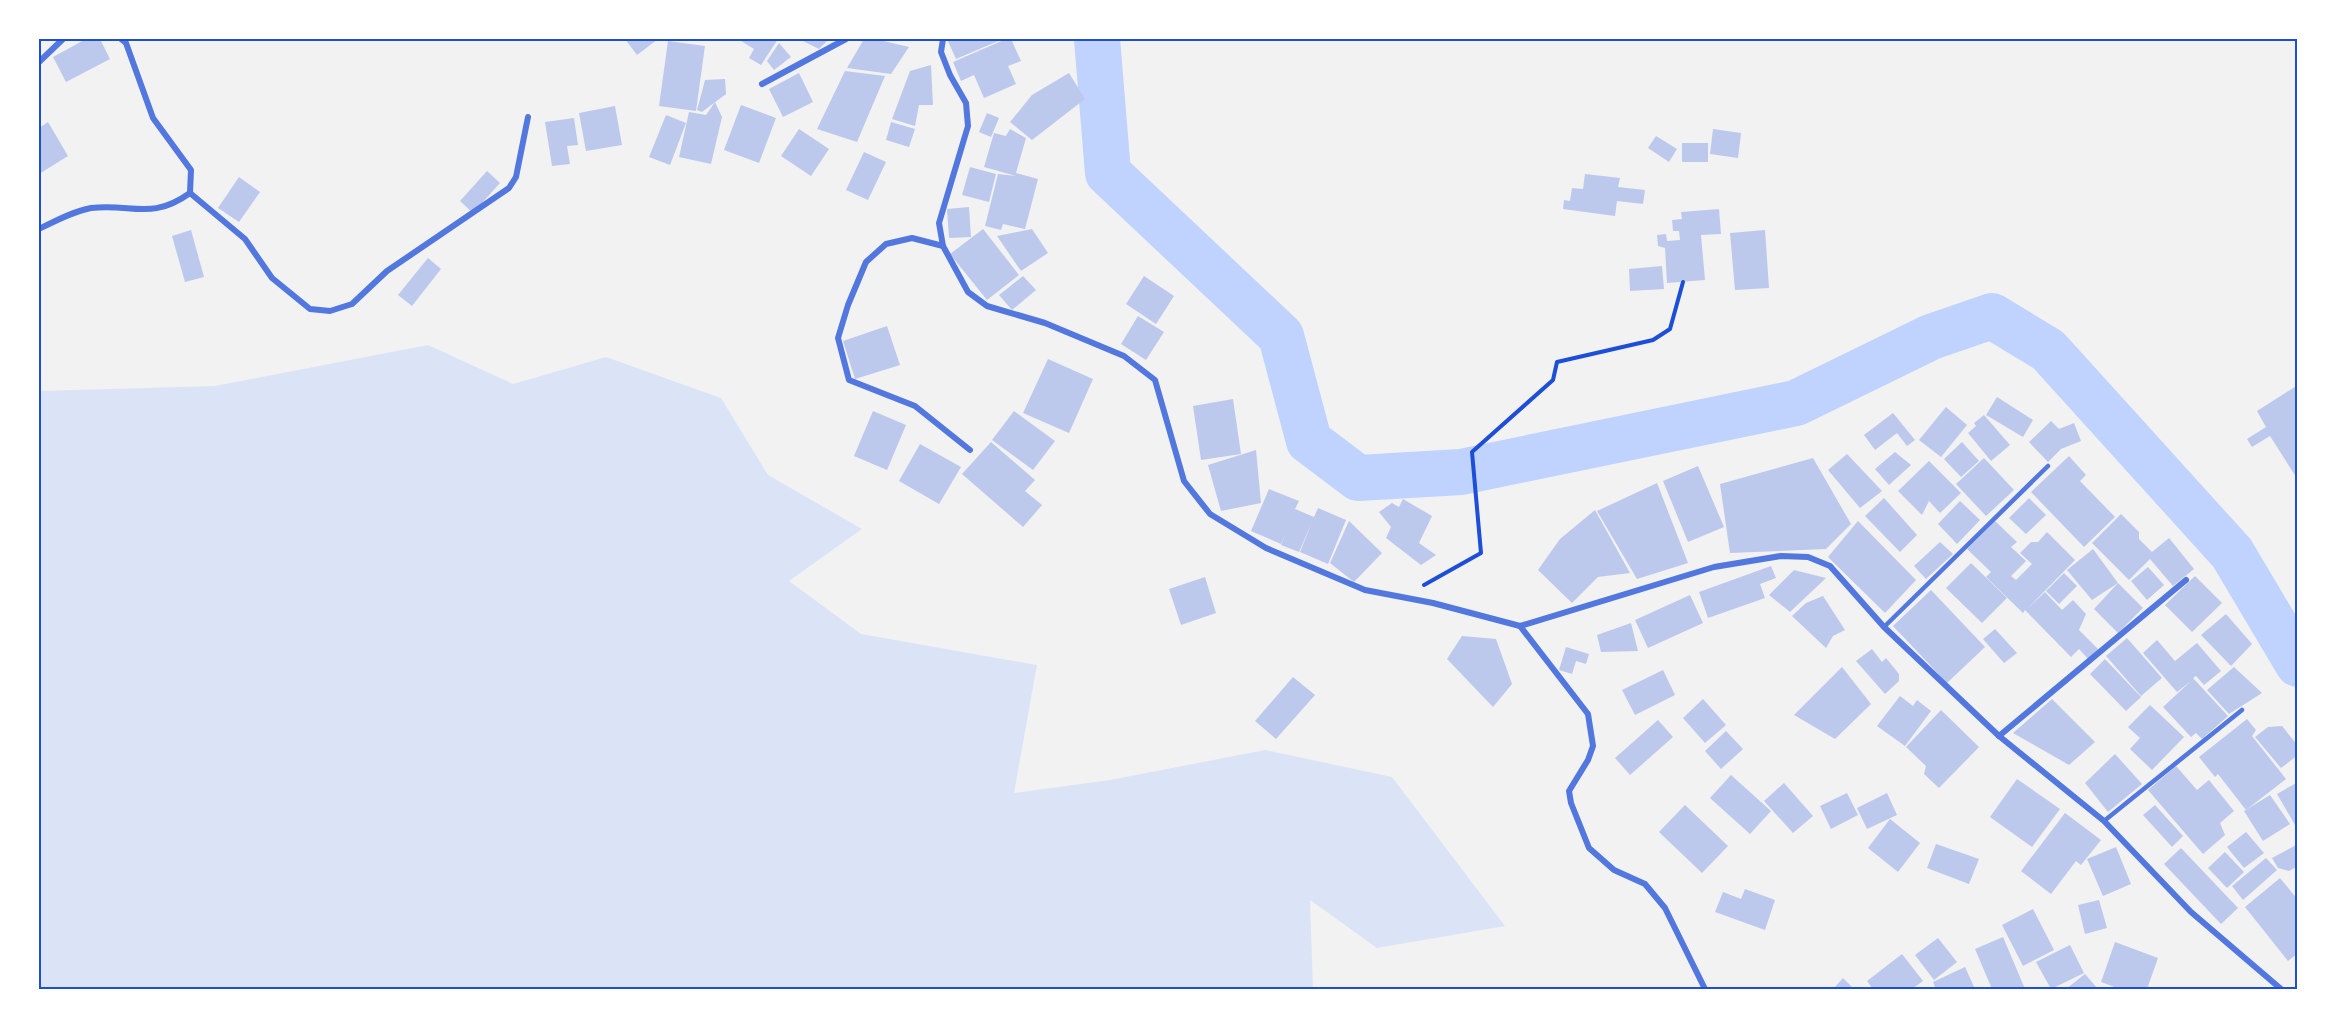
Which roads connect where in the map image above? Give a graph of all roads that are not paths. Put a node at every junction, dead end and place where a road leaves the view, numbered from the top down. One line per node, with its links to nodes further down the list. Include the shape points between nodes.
1 (63, 39): 5 (street)
2 (121, 39): 8 (street, via 126,43 153,118 191,170)
3 (846, 39): 6 (street)
4 (943, 39): 10 (street, via 941,52 966,103 968,126 939,223)
5 (39, 62)
6 (762, 84)
7 (528, 117): 8 (street, via 516,177 509,188 387,271 352,304 330,311 310,309 272,278 245,239)
8 (190, 193): 9 (street, via 174,205 153,210 91,208)
9 (39, 229)
10 (943, 246): 11 (street, via 912,238 886,244 866,262 838,338 849,380 915,406); 14 (street, via 968,292 987,306 1045,323 1124,356 1155,380 1184,481 1210,514 1266,548 1365,590)
11 (970, 450)
12 (2048, 466): 15 (lane)
13 (2186, 580): 17 (street)
14 (1520, 626): 15 (street, via 1714,567 1781,556 1808,557 1830,566); 19 (street, via 1588,714 1593,746 1569,790 1589,848 1614,870 1645,884 1665,908)
15 (1884, 627): 17 (street)
16 (2242, 710): 18 (lane)
17 (2000, 736): 18 (street)
18 (2104, 821): 20 (street, via 2191,912)
19 (1705, 989)
20 (2281, 989)

